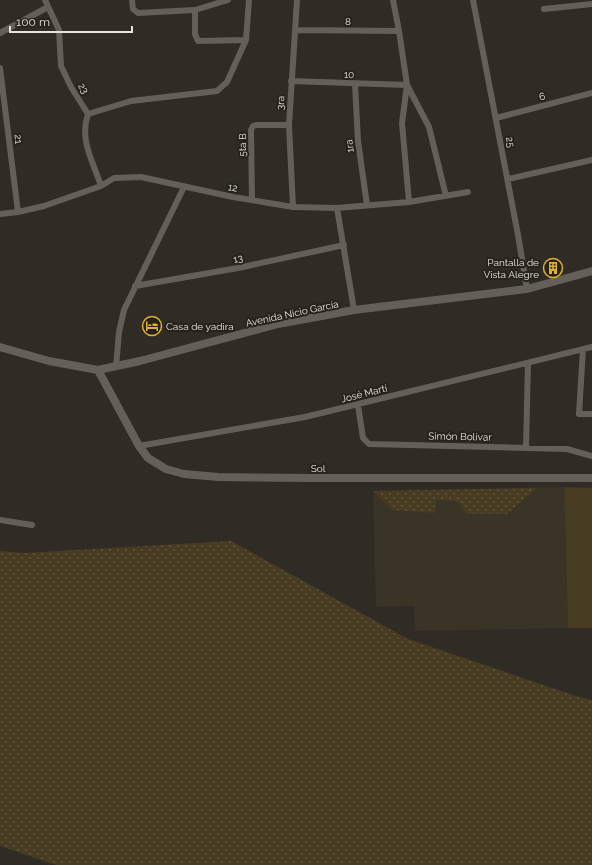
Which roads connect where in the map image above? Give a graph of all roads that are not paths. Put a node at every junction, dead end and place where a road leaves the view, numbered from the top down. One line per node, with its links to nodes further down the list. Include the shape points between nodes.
1 (45, 0): 9 (street, 23)
2 (132, 0): 11 (street, via 133,9 138,13)
3 (227, 0): 11 (street)
4 (249, 0): 15 (street)
5 (297, 0): 12 (street, 3ra)
6 (393, 0): 13 (street)
7 (473, 0): 22 (street, 25)
8 (592, 4): 10 (street)
9 (48, 7): 14 (street); 21 (street, 23, via 59,30 61,66)
10 (544, 9)
11 (195, 10): 15 (street, via 195,34 198,41)
12 (296, 30): 13 (street, 8); 17 (street, 3ra)
13 (399, 31): 19 (street)
14 (0, 33)
15 (246, 40): 21 (street, via 227,82 217,91 131,101)
16 (0, 68): 35 (street, 21)
17 (291, 82): 18 (street, 10); 23 (street, 3ra)
18 (355, 84): 19 (street, 10); 32 (street, 1ra, via 358,141)
19 (407, 85): 29 (street, via 429,127); 31 (street, via 402,123)
20 (592, 93): 22 (street, 6)
21 (88, 114): 26 (street, via 85,124 87,148)
22 (496, 118): 25 (street, 25)
23 (289, 125): 30 (street, 5ta B, via 256,124 251,130); 33 (street, 3ra)
24 (592, 160): 25 (street)
25 (508, 179): 40 (street, 25)
26 (101, 186): 27 (street, 12, via 114,178 141,177); 35 (street, 12, via 44,206)
27 (184, 187): 30 (street, 12); 39 (street)
28 (468, 192): 29 (street, 12)
29 (446, 196): 31 (street, 12)
30 (252, 200): 33 (street, 12)
31 (409, 202): 32 (street, 12)
32 (367, 205): 34 (street, 12)
33 (293, 207): 34 (street, 12)
34 (337, 208): 37 (street)
35 (18, 212): 36 (street, 12)
36 (0, 214)
37 (344, 245): 39 (street, 13, via 238,268); 41 (street)
38 (592, 271): 40 (street, Avenida Nicio García)
39 (136, 286): 46 (street, via 120,325)
40 (527, 289): 41 (street, Avenida Nicio García)
41 (354, 310): 46 (street, Avenida Nicio García, via 278,324)
42 (0, 347): 47 (street, Avenida Nicio García, via 49,361)
43 (592, 347): 44 (street, José Martí)
44 (583, 349): 45 (street, José Martí); 49 (street, via 579,414)
45 (528, 363): 48 (street, José Martí); 51 (street)
46 (116, 367): 47 (street, Avenida Nicio García)
47 (98, 370): 50 (street, Sol)
48 (358, 405): 50 (street, José Martí, via 305,417); 51 (street, Simón Bolívar, via 363,438 369,444)
49 (592, 414)
50 (139, 446): 53 (street, Sol, via 148,458 166,469 184,474 218,477)
51 (526, 448): 52 (street, Simón Bolívar, via 567,449)
52 (592, 456)
53 (592, 478)
54 (0, 520): 55 (street)
55 (32, 525)

